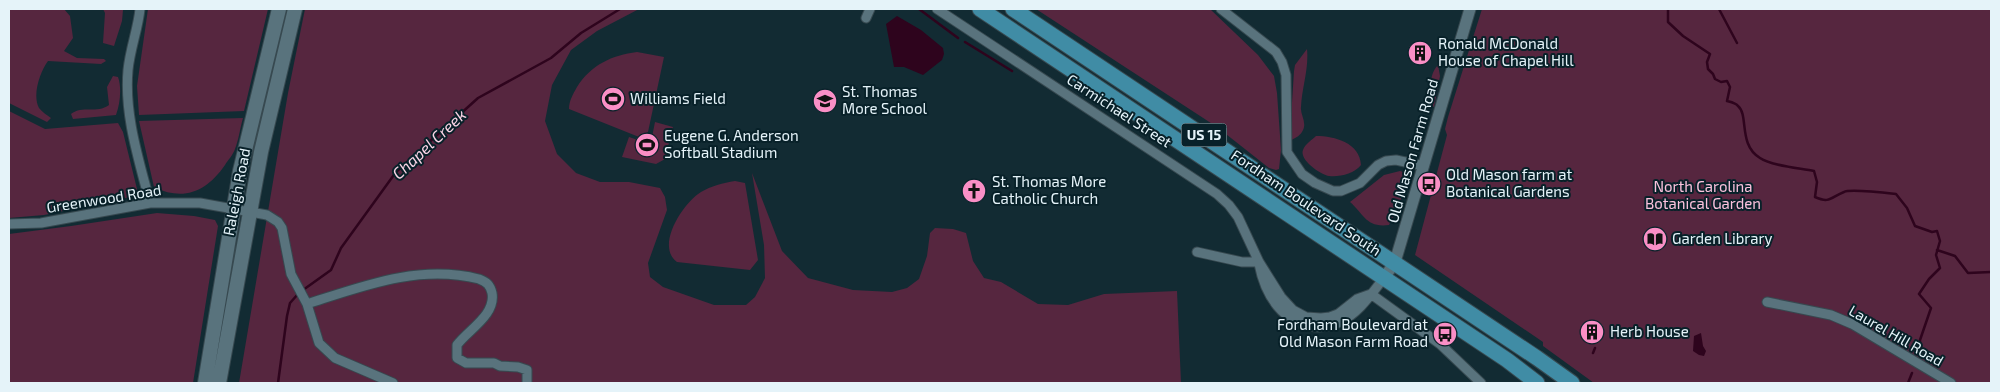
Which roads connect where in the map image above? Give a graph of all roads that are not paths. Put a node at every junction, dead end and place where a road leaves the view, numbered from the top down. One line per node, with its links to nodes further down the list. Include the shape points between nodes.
1 (140, 9): 10 (street, via 130,54 128,88 132,129)
2 (279, 9): 11 (main road, Raleigh Road)
3 (295, 9): 12 (main road, Raleigh Road)
4 (937, 9): 15 (street, Carmichael Street, via 1217,194 1238,217)
5 (980, 9): 17 (highway, Fordham Boulevard South / US 15)
6 (1013, 9): 16 (highway, Fordham Boulevard South / US 15)
7 (1221, 9): 9 (street, via 1276,52 1282,62 1286,75 1287,152 1302,174 1333,191 1341,191 1360,183 1386,161)
8 (1470, 9): 9 (street, Old Mason Farm Road)
9 (1424, 166): 16 (street, Old Mason Farm Road)
10 (150, 203): 11 (street, Greenwood Road, via 200,203); 13 (street, Greenwood Road, via 69,219)
11 (233, 209): 12 (street, Greenwood Road); 21 (main road, Raleigh Road)
12 (249, 212): 20 (street, Greenwood Road, via 267,216 280,225 291,274); 22 (main road, Raleigh Road)
13 (9, 224)
14 (1197, 252): 15 (street, via 1242,262)
15 (1259, 262): 18 (street, Carmichael Street, via 1286,304 1306,317 1330,317)
16 (1395, 262): 17 (street, Old Mason Farm Road); 27 (highway, Fordham Boulevard South / US 15)
17 (1384, 278): 18 (street, Old Mason Farm Road); 26 (highway, Fordham Boulevard South / US 15, via 1508,360)
18 (1370, 294): 25 (street, via 1440,344)
19 (1767, 302): 28 (street, Laurel Hill Road, via 1831,315 1852,324)
20 (306, 304): 23 (street, via 319,343 335,358); 24 (street, via 366,284 409,275 479,279 487,282 490,288 491,305 457,345 457,358 466,363 494,363 527,370)
21 (205, 383)
22 (219, 383)
23 (393, 383)
24 (527, 383)
25 (1481, 383)
26 (1537, 383)
27 (1572, 383)
28 (1951, 383)

